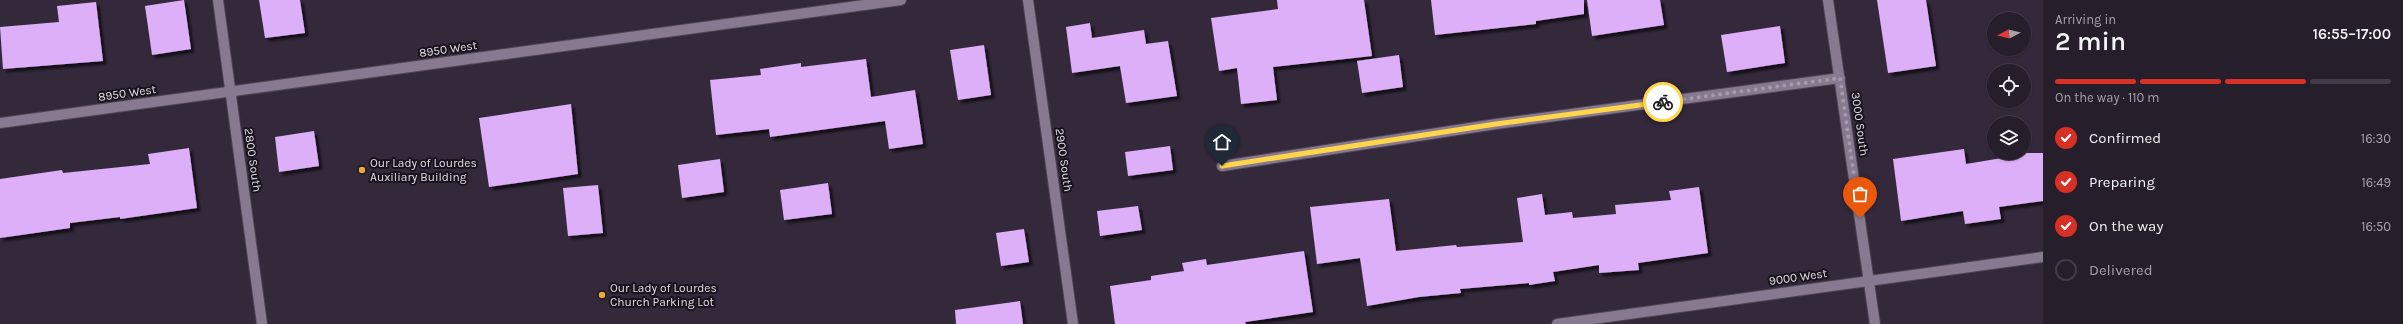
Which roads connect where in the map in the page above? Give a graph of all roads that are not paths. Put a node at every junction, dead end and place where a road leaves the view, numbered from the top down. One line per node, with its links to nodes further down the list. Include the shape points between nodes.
1 (218, 0): 6 (street, 2800 South)
2 (900, 0): 6 (street, 8950 West)
3 (1028, 0): 12 (street, 2900 South)
4 (1828, 0): 5 (street, 3000 South)
5 (1840, 78): 8 (street, via 1496,124); 10 (street, 3000 South)
6 (230, 92): 7 (street, 8950 West); 11 (street, 2800 South)
7 (0, 123)
8 (1222, 166)
9 (2043, 257): 10 (street, 9000 West)
10 (1869, 281): 13 (street, 9000 West); 14 (street, 3000 South)
11 (262, 324)
12 (1073, 324)
13 (1557, 324)
14 (1875, 324)

